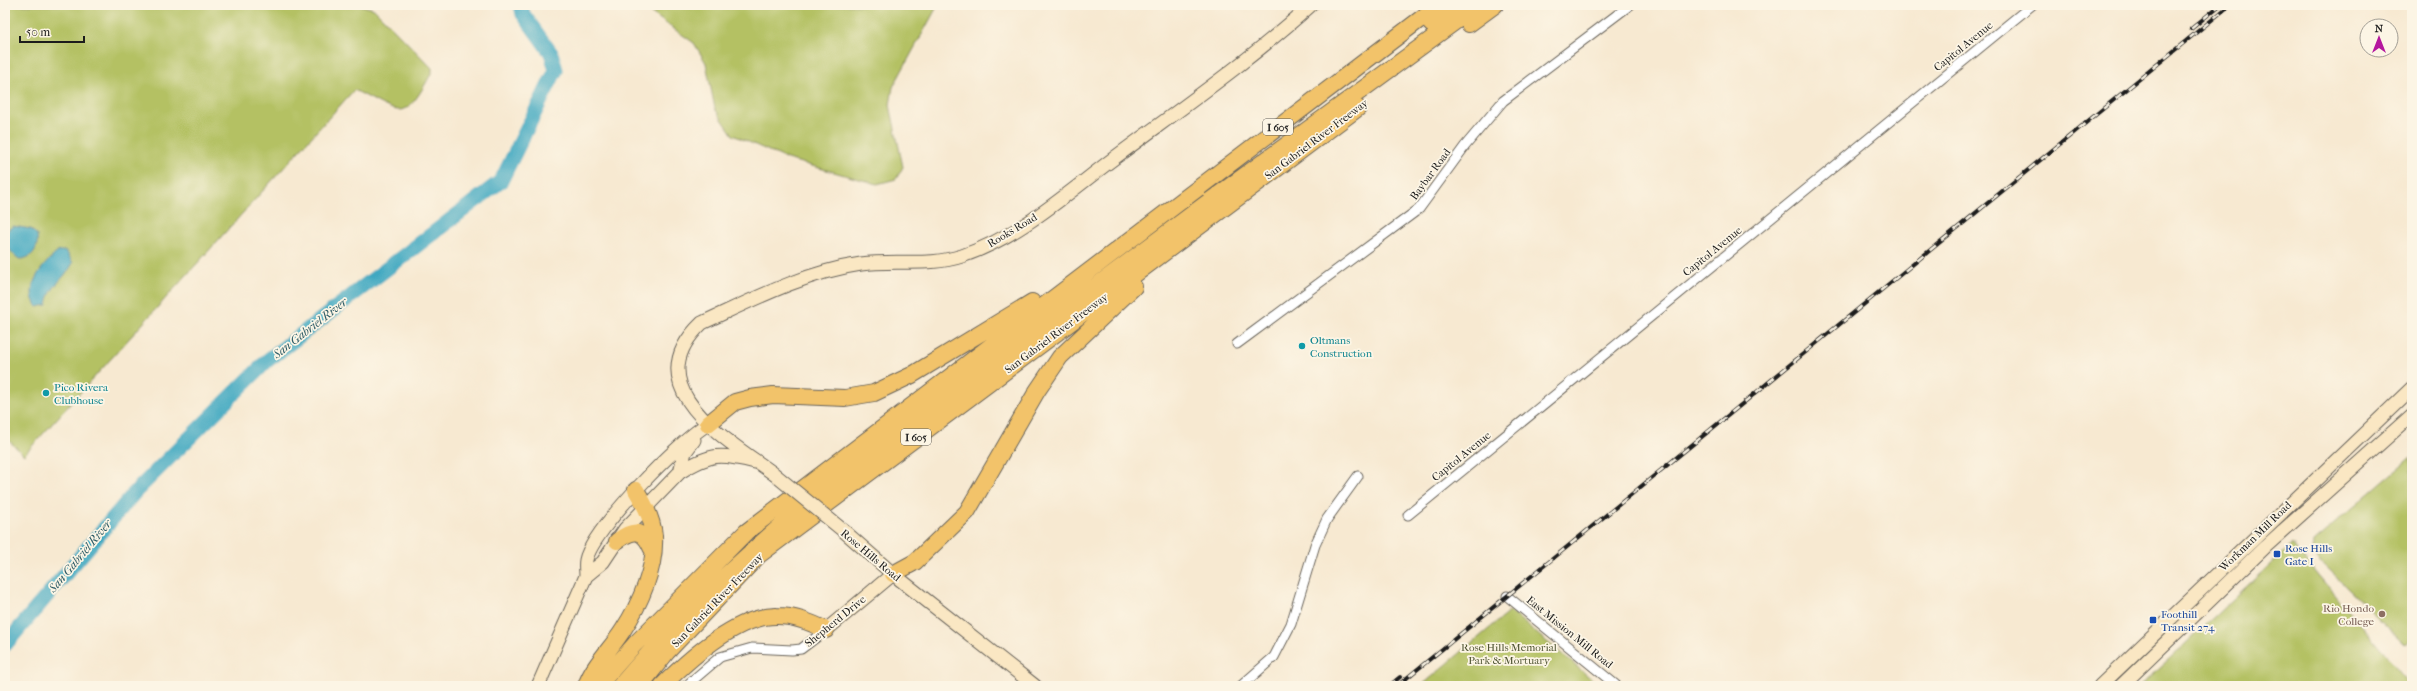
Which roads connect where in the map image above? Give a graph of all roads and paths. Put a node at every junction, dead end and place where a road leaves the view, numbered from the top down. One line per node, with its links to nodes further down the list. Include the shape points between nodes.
1 (1311, 5): 14 (main road, Rooks Road, via 1278,35 1169,118 1026,224 995,243 961,257 926,263 862,264 831,270 702,323 692,332 682,348 679,369 682,392 692,408)
2 (1439, 5): 9 (highway, I 605)
3 (1458, 5): 10 (highway, via 1021,335)
4 (1478, 5): 32 (highway, via 1207,203 826,488 770,533 698,600 662,636)
5 (1495, 5): 8 (highway, San Gabriel River Freeway / I 605)
6 (1630, 5): 11 (street, Baybar Road, via 1503,101 1465,146 1419,209)
7 (2032, 5): 20 (street, Capitol Avenue)
8 (1216, 214): 23 (highway, via 1098,319 1060,357 1037,391 967,512 915,562); 33 (highway, San Gabriel River Freeway / I 605, via 759,555 667,652)
9 (1117, 250): 10 (highway, I 605); 14 (highway, via 912,375 874,393 845,398 773,395 750,398 735,402)
10 (997, 340): 27 (highway, I 605, via 746,532)
11 (1237, 344)
12 (2412, 388): 39 (main road, Workman Mill Road)
13 (2412, 415): 40 (main road, Workman Mill Road, via 2265,547)
14 (708, 424): 15 (main road, Rose Hills Road); 16 (main road, via 684,452); 18 (main road, via 678,446)
15 (761, 464): 16 (main road, via 720,455 703,459); 23 (main road, Rose Hills Road, bridge)
16 (680, 472): 19 (main road)
17 (1358, 476): 37 (street, via 1324,526 1315,545 1291,624 1274,657)
18 (636, 490): 19 (highway); 24 (main road, via 618,509 586,559)
19 (646, 506): 21 (main road); 22 (highway, via 654,535)
20 (1408, 515)
21 (616, 541): 22 (highway, via 633,532 641,533 647,537); 24 (main road, via 603,562)
22 (652, 549): 29 (highway, via 643,594 623,630 589,676)
23 (893, 574): 26 (main road, Shepherd Drive); 36 (main road, Rose Hills Road)
24 (586, 576): 28 (main road)
25 (1507, 596): 38 (street, East Mission Mill Road)
26 (826, 630): 34 (highway, via 792,616 775,615 754,621 726,633 692,656); 35 (street, Shepherd Drive, via 801,649 752,648 720,657)
27 (635, 644): 30 (highway, I 605); 31 (highway, via 630,664)
28 (538, 686)
29 (586, 686)
30 (598, 686)
31 (612, 686)
32 (620, 686)
33 (640, 686)
34 (662, 686)
35 (686, 686)
36 (1035, 686)
37 (1241, 686)
38 (1617, 686)
39 (2100, 686)
40 (2121, 686)

